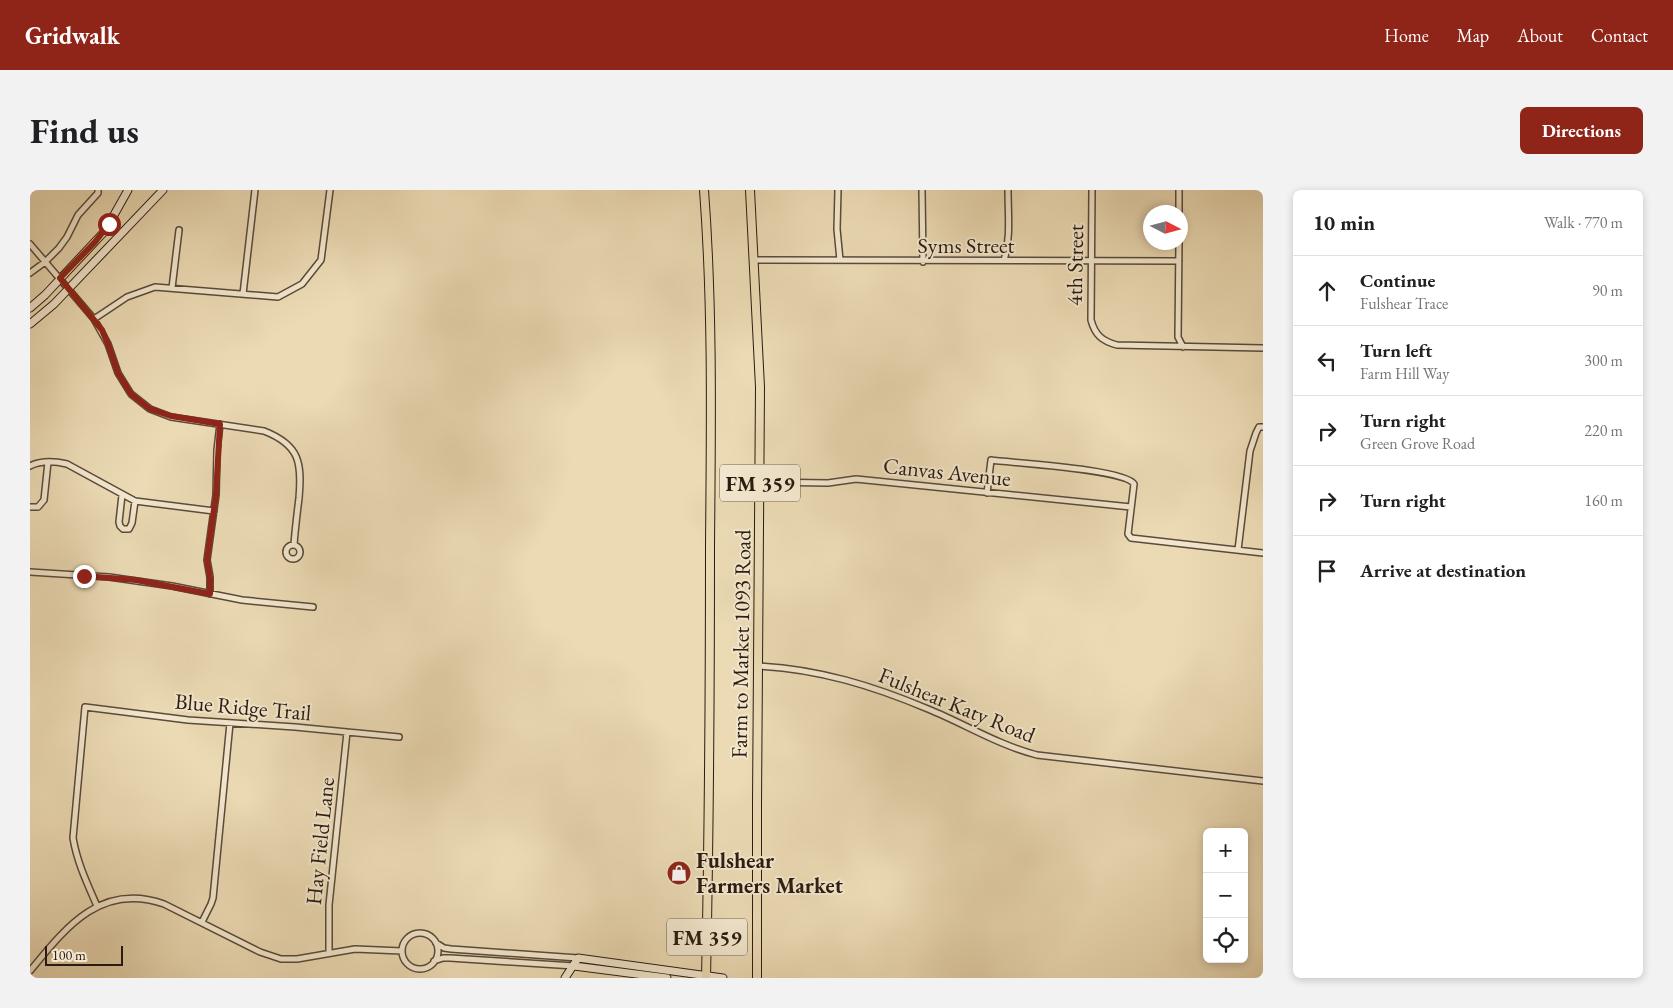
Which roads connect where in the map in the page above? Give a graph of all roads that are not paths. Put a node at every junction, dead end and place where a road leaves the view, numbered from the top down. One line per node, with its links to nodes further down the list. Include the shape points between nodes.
1 (98, 190): 22 (street)
2 (128, 190): 25 (street, via 105,230)
3 (162, 190): 26 (street)
4 (254, 190): 28 (street)
5 (330, 190): 28 (street, via 321,260 302,284 278,297)
6 (704, 190): 65 (main road, Farm to Market 1093 Road / FM 359, via 711,353)
7 (750, 190): 17 (main road, Farm to Market 1093 Road / FM 359)
8 (838, 190): 18 (street)
9 (922, 190): 23 (street)
10 (1008, 190): 19 (street, via 1009,234)
11 (1092, 190): 20 (street, 4th Street)
12 (1179, 190): 13 (street)
13 (1179, 205)
14 (179, 230): 27 (street)
15 (30, 244): 22 (street)
16 (1179, 250): 21 (street)
17 (754, 260): 18 (street, Syms Street); 38 (main road, Farm to Market 1093 Road / FM 359, via 760,387)
18 (840, 260): 23 (street, Syms Street)
19 (1004, 260): 20 (street, Syms Street); 23 (street, Syms Street)
20 (1092, 261): 21 (street, Syms Street); 32 (street, 4th Street, via 1091,320 1099,338 1117,345)
21 (1178, 261): 32 (street, via 1178,337)
22 (46, 262): 24 (street); 25 (street)
23 (923, 262)
24 (30, 273)
25 (60, 278): 26 (street); 29 (street)
26 (69, 288): 30 (street); 31 (street)
27 (174, 288): 28 (street); 30 (street, via 155,287 127,297)
28 (243, 294)
29 (30, 308)
30 (94, 319): 34 (street, via 131,394 150,409)
31 (30, 324)
32 (1183, 347): 33 (street)
33 (1263, 348)
34 (220, 424): 44 (street); 45 (street, via 264,431 290,446 296,454 301,476)
35 (1263, 427): 46 (street, via 1259,427 1250,450)
36 (48, 462): 37 (street); 40 (street, via 74,467); 42 (street, via 44,500 38,506)
37 (30, 466)
38 (760, 482): 39 (street, Canvas Avenue, via 828,483 856,479); 51 (main road, Farm to Market 1093 Road / FM 359)
39 (987, 493): 43 (street, Canvas Avenue); 43 (street, via 990,460 1074,468 1132,480)
40 (122, 494): 41 (street); 41 (street, via 119,522 123,529 127,530 132,525)
41 (135, 501): 44 (street)
42 (30, 507)
43 (1131, 508): 46 (street, via 1128,534 1134,540)
44 (214, 511): 49 (street, via 207,560)
45 (294, 545)
46 (1238, 550): 47 (street)
47 (1263, 553)
48 (30, 572): 49 (street, via 109,576)
49 (210, 594): 50 (street)
50 (313, 607)
51 (759, 666): 55 (street, Fulshear Katy Road, via 795,668 864,686 929,709 1014,749 1037,755); 69 (main road, Farm to Market 1093 Road / FM 359)
52 (230, 723): 53 (street, Blue Ridge Trail); 56 (street, Blue Ridge Trail, via 85,707 73,838 80,868); 57 (street, via 213,898)
53 (347, 732): 54 (street, Blue Ridge Trail); 60 (street, Hay Field Lane, via 329,905)
54 (399, 737)
55 (1263, 781)
56 (97, 906): 57 (street, via 121,899 145,898); 64 (street, via 71,925)
57 (202, 922): 60 (street, via 271,956 297,959)
58 (436, 943): 59 (street, via 427,935 416,933 406,940); 61 (street, via 450,949); 62 (street, via 438,952)
59 (402, 951): 60 (street, via 365,949); 62 (street, via 404,960 412,967 422,969)
60 (329, 953)
61 (578, 958): 63 (street); 65 (street)
62 (434, 961): 63 (street, via 450,958)
63 (574, 966): 66 (street); 67 (street)
64 (30, 971)
65 (706, 977): 68 (street)
66 (566, 978)
67 (667, 978)
68 (724, 978)
69 (757, 978)

